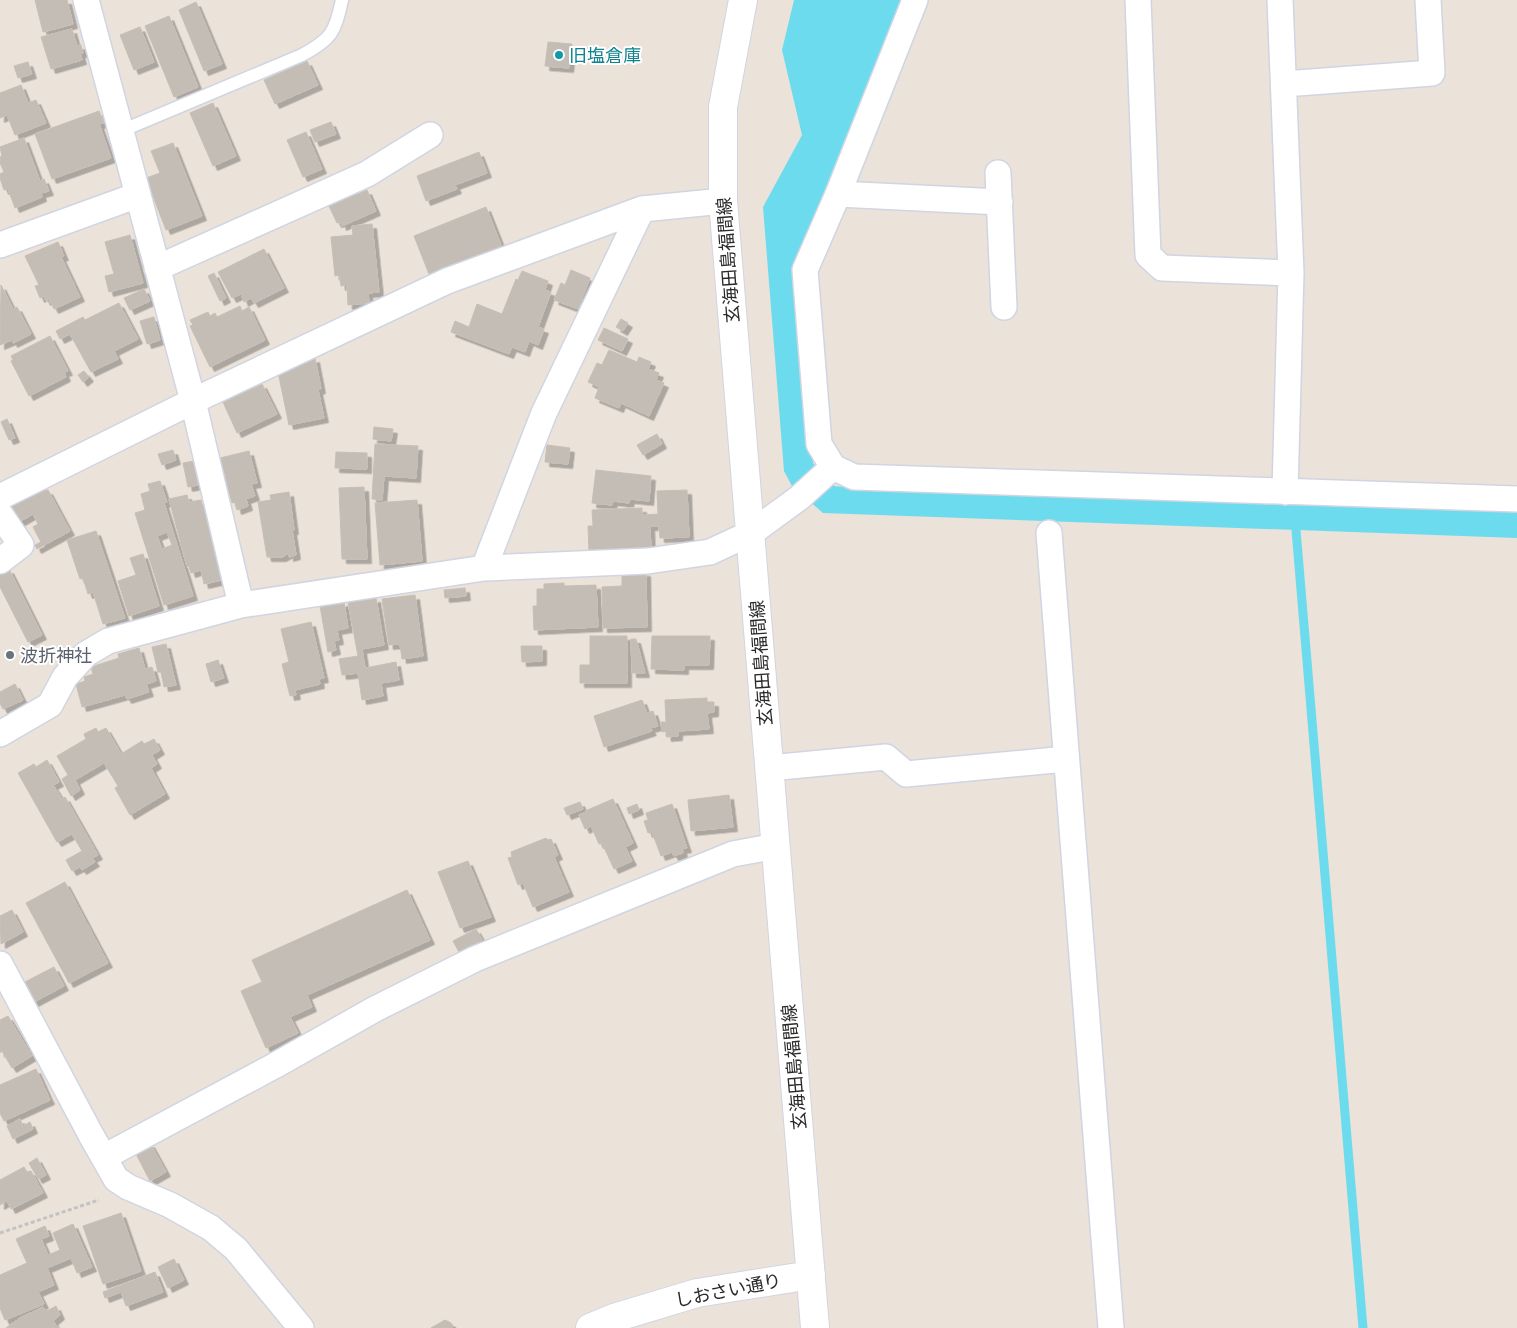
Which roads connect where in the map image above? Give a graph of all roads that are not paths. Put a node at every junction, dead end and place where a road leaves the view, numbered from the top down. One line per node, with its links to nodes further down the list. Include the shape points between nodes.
1 (86, 0): 9 (street)
2 (342, 0): 9 (lane, via 338,22 319,46)
3 (743, 0): 14 (main road, 玄海田島福間線, via 723,107)
4 (915, 0): 12 (street)
5 (1138, 0): 19 (street, via 1148,255 1162,268)
6 (1280, 0): 8 (street)
7 (1428, 0): 8 (street, via 1432,74)
8 (1284, 84): 19 (street)
9 (121, 131): 13 (street)
10 (430, 135): 18 (street, via 367,174)
11 (998, 173): 15 (street)
12 (838, 194): 15 (street); 22 (street, via 805,270 819,444)
13 (138, 195): 17 (street); 18 (street)
14 (723, 201): 16 (street); 27 (main road, 玄海田島福間線)
15 (1000, 202): 20 (street)
16 (642, 209): 21 (street, via 447,281); 30 (street, via 544,413)
17 (0, 245)
18 (157, 268): 21 (street)
19 (1291, 273): 23 (street)
20 (1004, 307)
21 (193, 401): 24 (street); 31 (street)
22 (829, 471): 23 (street, via 854,476); 27 (street)
23 (1285, 492): 25 (street)
24 (0, 497)
25 (1517, 499)
26 (0, 514): 29 (street, via 21,545)
27 (751, 533): 30 (street, via 710,552 648,561); 34 (main road, 玄海田島福間線)
28 (1049, 533): 33 (street)
29 (0, 561)
30 (484, 568): 31 (street)
31 (241, 605): 32 (street, via 108,641 86,654 65,677 50,705)
32 (0, 734)
33 (1066, 759): 34 (street, via 906,774 886,757); 42 (street)
34 (769, 768): 35 (main road, 玄海田島福間線)
35 (776, 846): 37 (street, via 733,854 475,959 375,1009); 38 (main road, 玄海田島福間線)
36 (0, 964): 37 (street)
37 (104, 1157): 39 (street, via 116,1179 128,1188 170,1205 211,1228 236,1249)
38 (811, 1275): 40 (main road, しおさい通り, via 697,1293); 41 (main road, 玄海田島福間線)
39 (301, 1328)
40 (590, 1328)
41 (816, 1328)
42 (1111, 1328)

